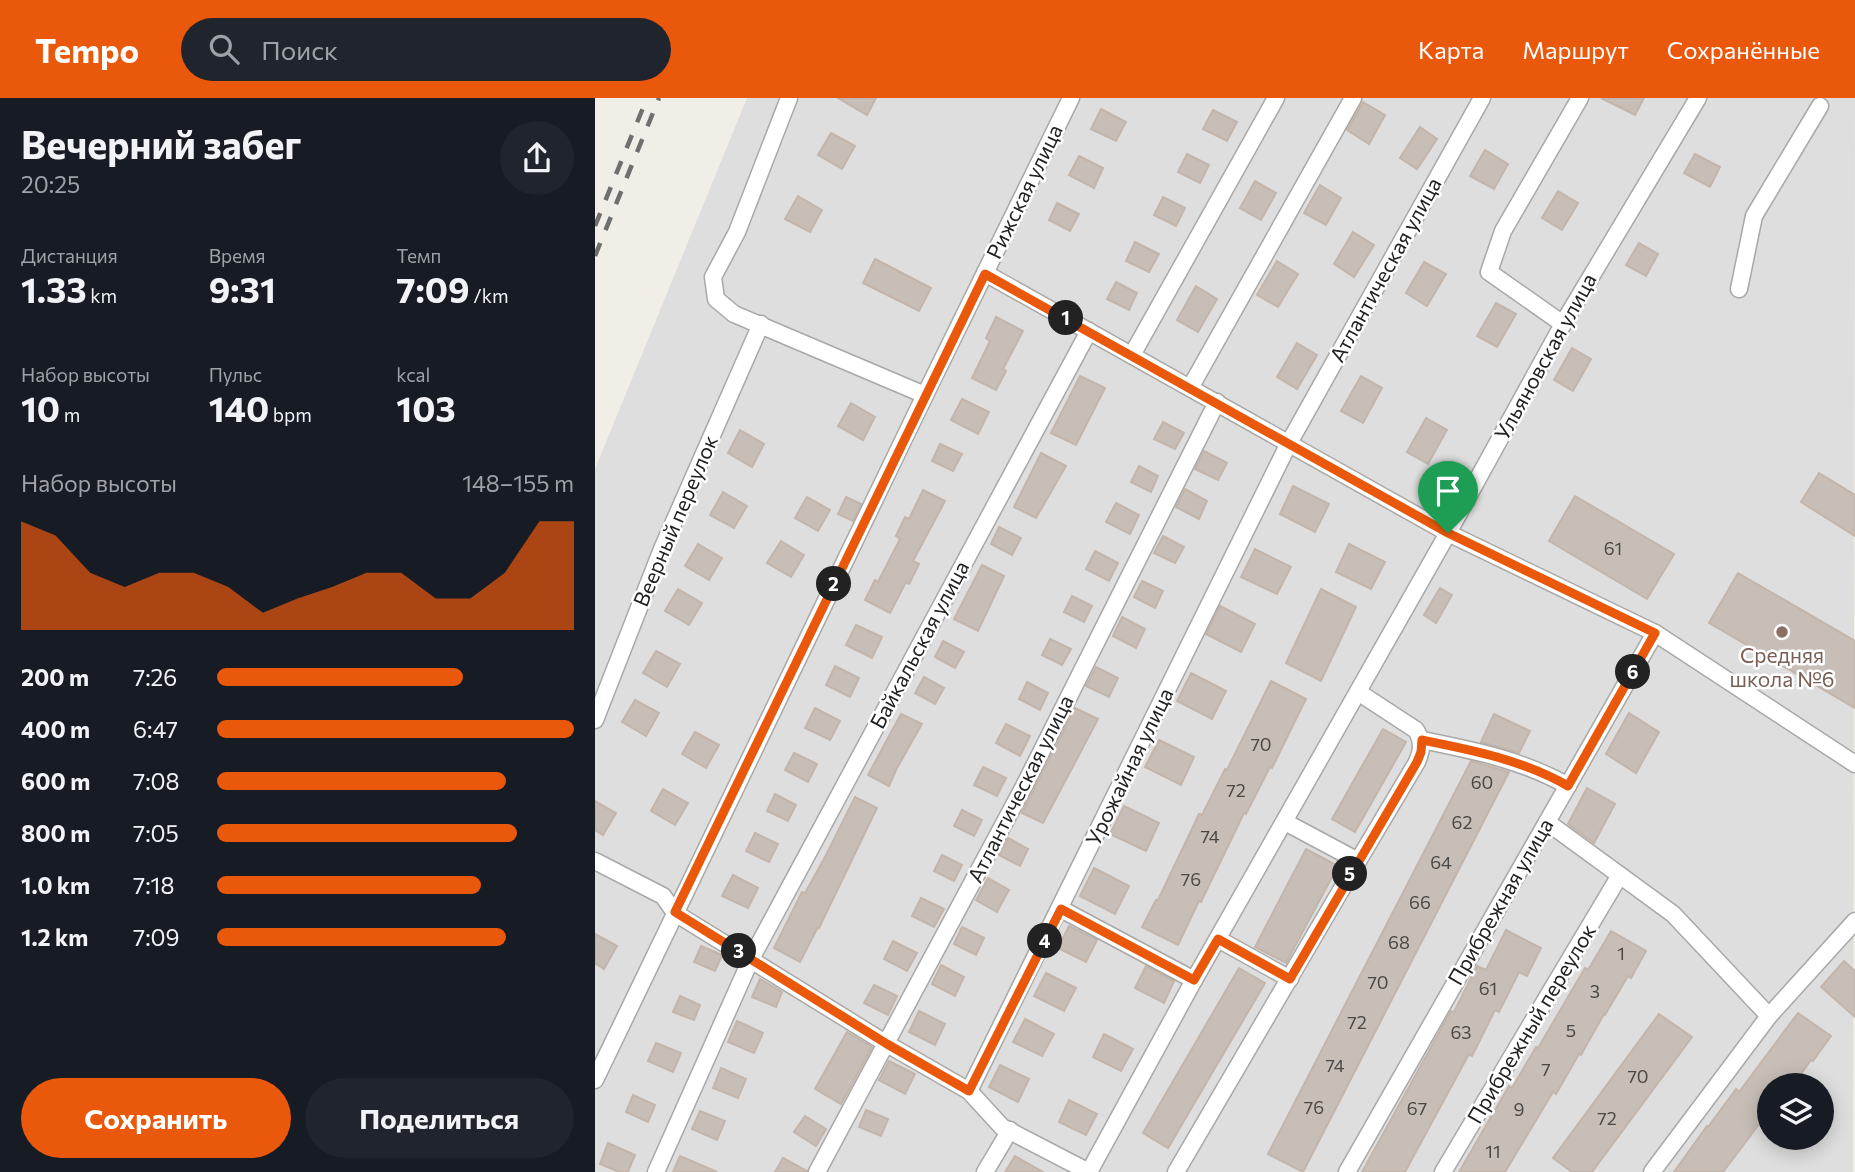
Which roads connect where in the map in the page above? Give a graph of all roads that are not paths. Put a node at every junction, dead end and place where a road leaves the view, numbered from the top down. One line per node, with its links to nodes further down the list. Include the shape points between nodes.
1 (789, 98): 11 (street, via 737,232 713,277 716,299 734,314)
2 (1071, 98): 9 (street, Рижская улица)
3 (1276, 98): 14 (street)
4 (1353, 98): 15 (street)
5 (1482, 98): 18 (street, Атлантическая улица)
6 (1580, 98): 12 (street, via 1503,231 1489,272)
7 (1698, 98): 12 (street, Ульяновская улица)
8 (1819, 101): 10 (street, via 1754,216)
9 (985, 274): 13 (street); 16 (street, Рижская улица)
10 (1739, 289)
11 (761, 324): 16 (street); 22 (street, Веерный переулок, via 662,550)
12 (1563, 324): 19 (street, Ульяновская улица)
13 (1089, 331): 14 (street); 35 (street, Байкальская улица)
14 (1132, 355): 15 (street)
15 (1190, 388): 17 (street)
16 (925, 395): 32 (street, Рижская улица)
17 (1217, 402): 18 (street); 39 (street, Атлантическая улица, via 1023,788)
18 (1289, 443): 19 (street); 31 (street, Урожайная улица)
19 (1448, 533): 20 (street); 21 (street, Ульяновская улица)
20 (1655, 633): 24 (street); 25 (street, Прибрежная улица)
21 (1358, 692): 23 (street, via 1416,730); 26 (street, Ульяновская улица)
22 (595, 720)
23 (1422, 740): 25 (street, via 1523,764); 29 (street, via 1417,762)
24 (1855, 764)
25 (1568, 786): 27 (street, Прибрежная улица)
26 (1285, 822): 29 (street); 34 (street, Ульяновская улица)
27 (1547, 822): 30 (street); 48 (street, Прибрежная улица)
28 (595, 861): 32 (street, via 663,896)
29 (1358, 861): 36 (street)
30 (1620, 875): 38 (street, via 1673,914); 49 (street, Прибрежный переулок)
31 (1061, 909): 37 (street); 41 (street, Урожайная улица)
32 (675, 912): 35 (street); 40 (street, Рижская улица)
33 (1855, 921): 38 (street)
34 (1218, 939): 36 (street); 37 (street, Ульяновская улица)
35 (751, 959): 39 (street); 43 (street, Байкальская улица)
36 (1290, 979): 47 (street)
37 (1194, 980): 46 (street, Ульяновская улица)
38 (1769, 1016): 50 (street)
39 (887, 1044): 41 (street); 44 (street, Атлантическая улица)
40 (595, 1080)
41 (969, 1091): 42 (street)
42 (1010, 1130): 45 (street); 46 (street)
43 (656, 1172)
44 (817, 1172)
45 (985, 1172)
46 (1089, 1172)
47 (1176, 1172)
48 (1347, 1172)
49 (1443, 1172)
50 (1652, 1172)

